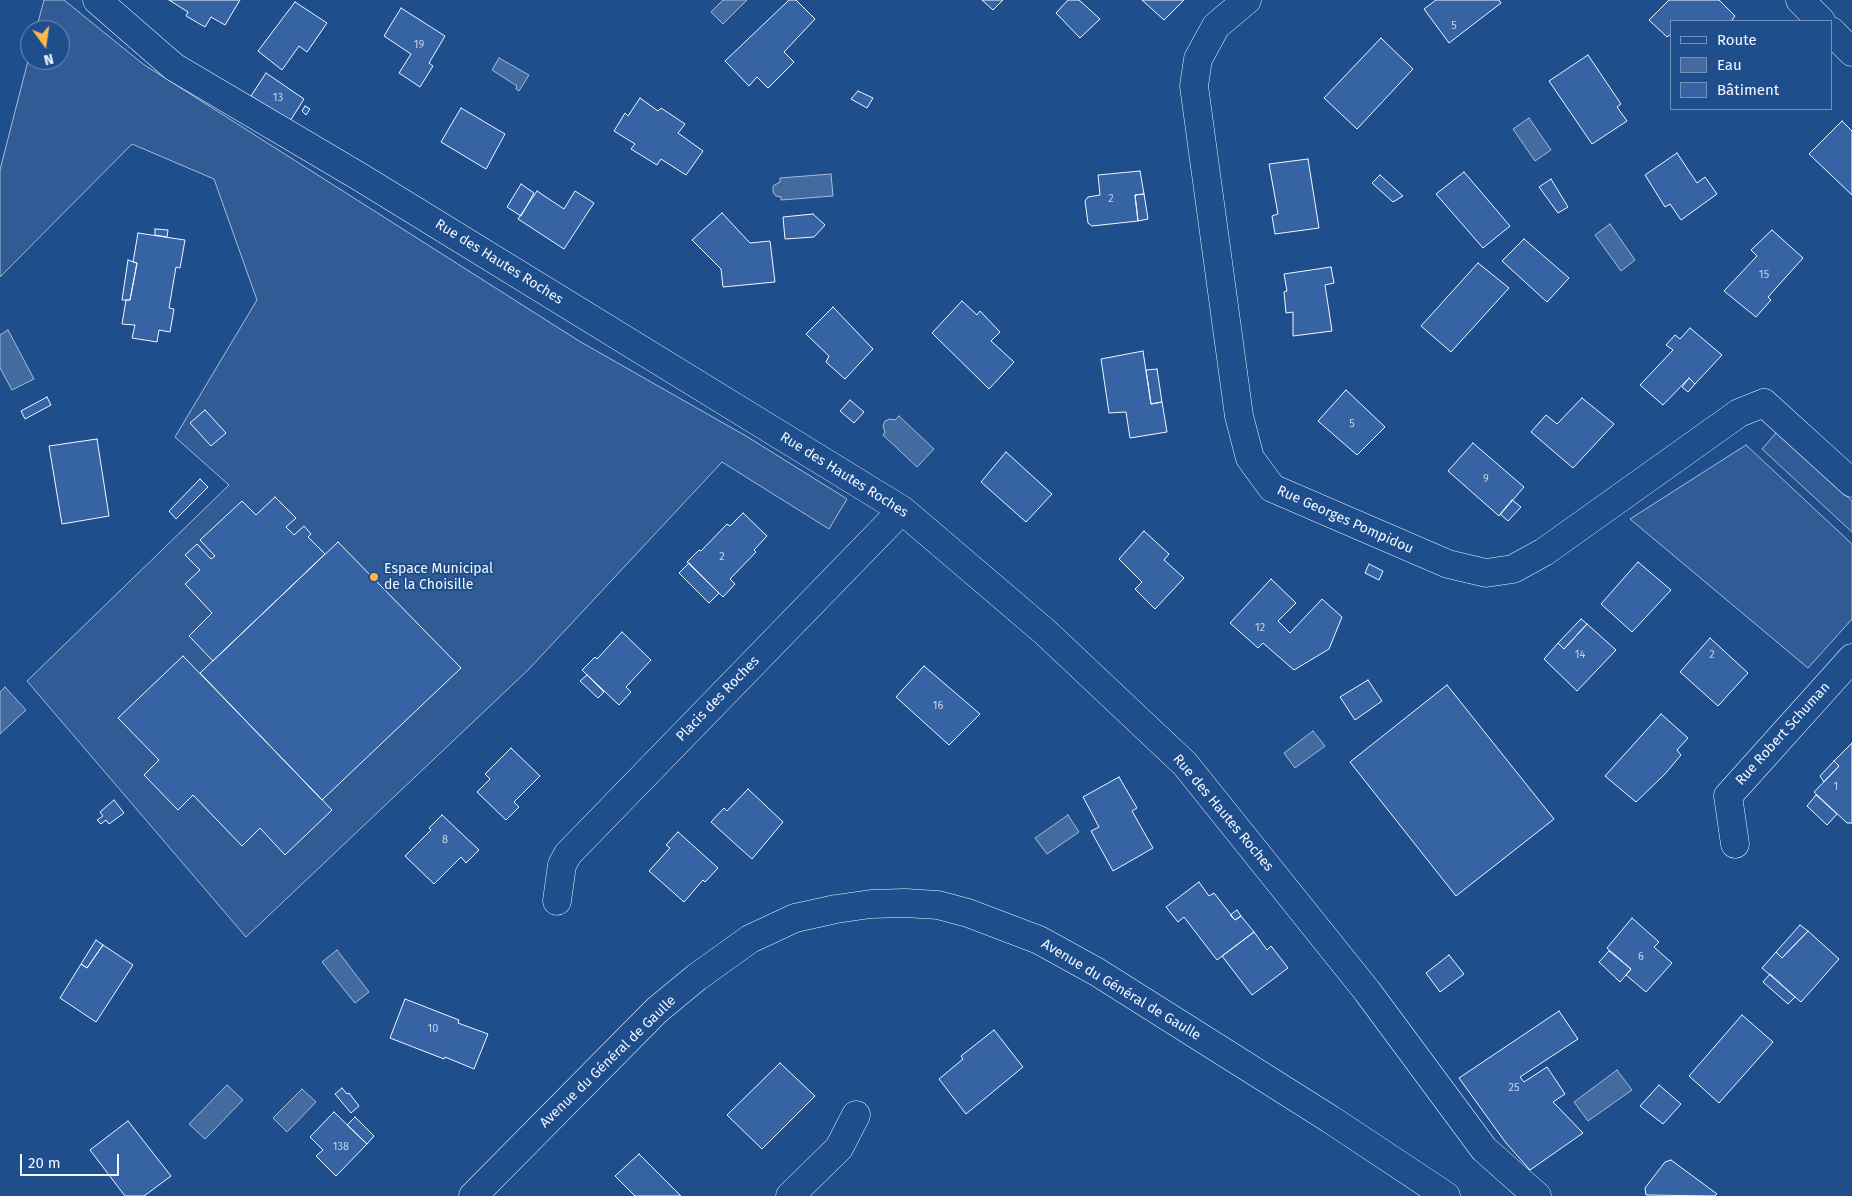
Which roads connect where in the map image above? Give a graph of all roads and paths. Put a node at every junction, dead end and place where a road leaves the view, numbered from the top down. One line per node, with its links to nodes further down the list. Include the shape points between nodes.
1 (97, 0): 6 (street, Rue des Hautes Roches, via 174,67 360,177)
2 (1247, 0): 5 (street, Rue Georges Pompidou, via 1216,26 1198,59 1194,86 1239,416 1250,458 1272,488 1448,564 1486,573 1513,569 1544,552 1739,413 1764,403)
3 (1800, 0): 4 (street)
4 (1820, 20)
5 (1852, 483)
6 (902, 510): 9 (street, Placis des Roches, via 568,854 562,865); 14 (street, Rue des Hautes Roches, via 1045,632 1185,764 1367,991 1484,1149)
7 (1852, 658): 8 (street, Rue Robert Schuman, via 1728,796)
8 (1736, 844)
9 (557, 901)
10 (856, 1115): 12 (street, via 839,1148)
11 (473, 1196): 13 (street, Avenue du Général de Gaulle, via 658,1010 750,938 795,918 871,904 905,903 938,905 968,913 1039,940 1097,972 1314,1108)
12 (790, 1196)
13 (1446, 1196)
14 (1537, 1196)

